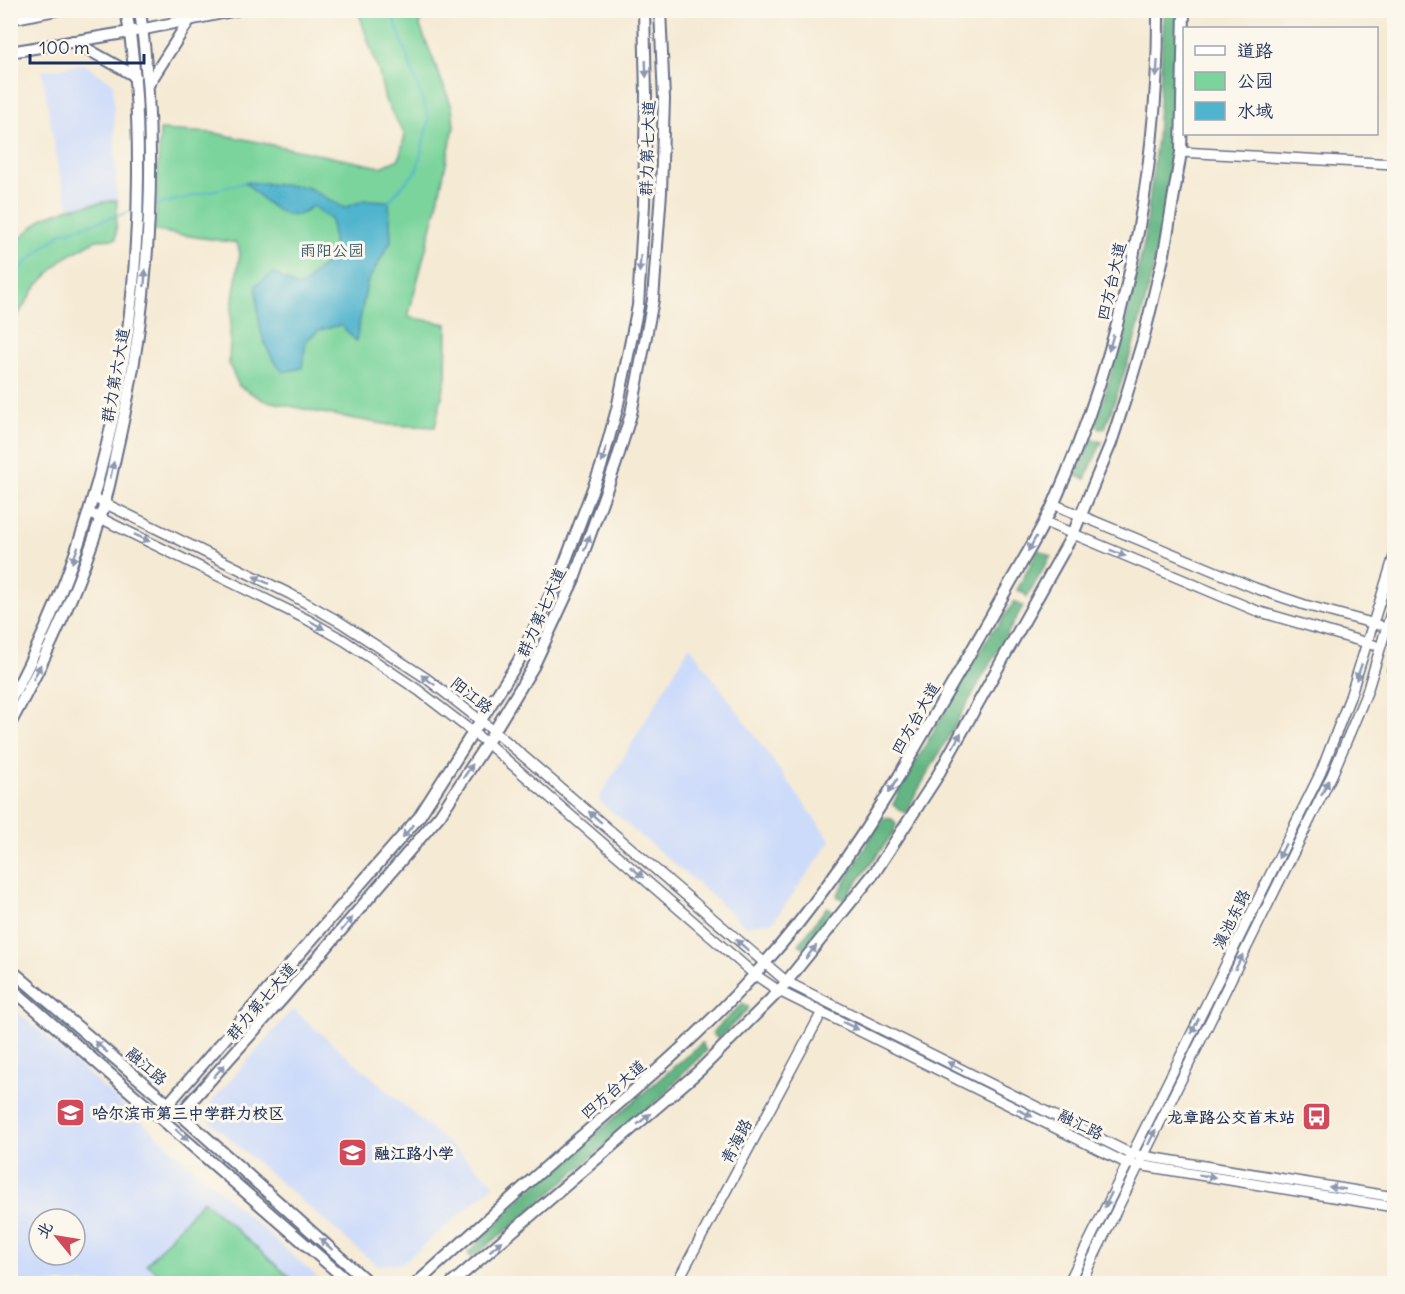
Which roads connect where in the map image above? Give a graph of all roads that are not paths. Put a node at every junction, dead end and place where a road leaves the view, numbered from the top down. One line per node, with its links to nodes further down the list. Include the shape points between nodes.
1 (56, 10): 9 (main road)
2 (126, 10): 13 (main road, 群力第六大道)
3 (140, 10): 12 (main road, 群力第六大道)
4 (237, 10): 10 (main road)
5 (644, 10): 38 (main road, 群力第七大道, one-way to 38, via 646,106 639,295 617,409 601,467 561,573 518,662)
6 (660, 10): 40 (main road, 群力第七大道, one-way to 6, via 533,667 574,579 631,414 653,300 661,192 664,99)
7 (1158, 10): 25 (main road, 四方台大道, one-way to 25, via 1152,142 1129,276 1089,415)
8 (1184, 10): 11 (main road)
9 (10, 19)
10 (190, 19): 12 (main road); 18 (main road)
11 (1184, 27)
12 (143, 29): 13 (main road); 18 (main road, 群力第六大道)
13 (130, 32): 14 (main road); 17 (main road, 群力第六大道)
14 (73, 41): 15 (main road); 17 (main road)
15 (10, 52)
16 (1183, 57): 19 (main road)
17 (135, 76): 21 (main road, 群力第六大道)
18 (148, 85): 21 (main road, 群力第六大道)
19 (1181, 152): 20 (street); 27 (main road, via 1164,254 1143,340 1111,443)
20 (1395, 164)
21 (144, 196): 22 (main road, 群力第六大道)
22 (142, 230): 23 (main road, 群力第六大道, via 120,382); 24 (main road, 群力第六大道, one-way to 22, via 143,298)
23 (94, 498): 24 (street, 阳江路); 26 (main road, 群力第六大道)
24 (105, 503): 28 (main road, 群力第六大道); 38 (street, 阳江路, one-way to 24, via 426,678 340,622)
25 (1053, 504): 27 (street); 29 (main road, 四方台大道)
26 (90, 513): 28 (street, 阳江路); 37 (main road, 群力第六大道, one-way to 37, via 58,598)
27 (1082, 516): 30 (main road); 33 (street, via 1255,588)
28 (100, 518): 39 (main road, 群力第六大道, one-way to 28, via 61,621); 41 (street, 阳江路, one-way to 41, via 308,620 418,690)
29 (1045, 522): 30 (street); 43 (main road, 四方台大道, one-way to 43, via 874,817 821,894)
30 (1073, 534): 35 (street, one-way to 35, via 1257,611); 46 (main road, one-way to 30, via 902,833)
31 (1395, 556): 33 (street, 滇池东路)
32 (1395, 603): 34 (street, 滇池东路)
33 (1374, 624): 34 (street); 35 (street, 滇池东路)
34 (1388, 627): 36 (street, 滇池东路)
35 (1368, 644): 36 (street); 52 (street, 滇池东路, one-way to 52, via 1321,772)
36 (1382, 647): 53 (street, 滇池东路, one-way to 36, via 1332,775)
37 (10, 701)
38 (482, 721): 40 (street, 阳江路); 41 (main road, 群力第七大道)
39 (10, 724)
40 (494, 730): 42 (main road, 群力第七大道); 43 (street, 阳江路, one-way to 40)
41 (474, 733): 42 (street, 阳江路); 50 (main road, 群力第七大道, one-way to 50, via 419,818)
42 (487, 743): 45 (street, 阳江路, one-way to 45); 51 (main road, 群力第七大道, one-way to 42, via 440,815)
43 (764, 964): 45 (main road, 四方台大道); 46 (street, 阳江路)
44 (10, 969): 50 (main road, 融江路, one-way to 44)
45 (754, 974): 48 (street, 阳江路); 59 (main road, 四方台大道, via 676,1054)
46 (787, 982): 48 (main road); 52 (street, 融汇路, one-way to 46)
47 (10, 987): 57 (main road, 融江路, one-way to 57)
48 (779, 991): 49 (street, 融汇路); 60 (main road, one-way to 48, via 686,1083)
49 (822, 1012): 54 (street, 融汇路, one-way to 54); 61 (street, 青海路)
50 (168, 1104): 51 (main road, 融江路)
51 (180, 1114): 58 (main road, 融江路, one-way to 51)
52 (1131, 1154): 53 (street, 融汇路); 54 (street, 滇池东路)
53 (1141, 1160): 54 (street, 融汇路); 55 (street, 融汇路, one-way to 53); 56 (street, 融汇路, one-way to 56); 63 (street, 滇池东路)
54 (1126, 1163): 62 (street, 滇池东路, one-way to 62)
55 (1395, 1197)
56 (1395, 1207)
57 (351, 1284)
58 (370, 1284)
59 (416, 1284)
60 (451, 1284)
61 (676, 1284)
62 (1068, 1284)
63 (1080, 1284)

